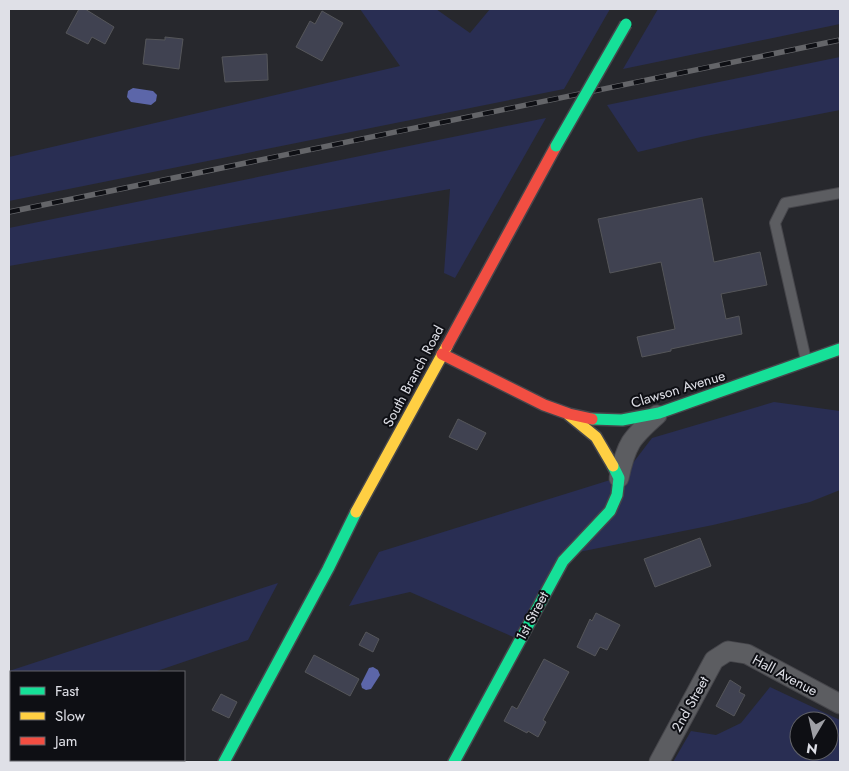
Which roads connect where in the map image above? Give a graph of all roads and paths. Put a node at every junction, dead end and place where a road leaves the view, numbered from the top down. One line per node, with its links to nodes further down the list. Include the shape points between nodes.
1 (628, 20): 4 (street, South Branch Road, bridge)
2 (840, 193): 5 (lane, via 785,203 775,224)
3 (840, 349): 5 (street, Clawson Avenue)
4 (442, 354): 7 (street, Clawson Avenue); 11 (street, South Branch Road)
5 (806, 361): 6 (street, Clawson Avenue)
6 (659, 414): 7 (street, Clawson Avenue, via 611,421); 8 (street, 1st Street, via 630,442)
7 (568, 415): 8 (street, via 596,437)
8 (619, 478): 12 (street, 1st Street, via 610,512 563,561)
9 (728, 651): 10 (street, Hall Avenue, via 747,654); 13 (street, 2nd Street, via 714,660)
10 (840, 704)
11 (224, 762)
12 (454, 762)
13 (659, 762)

